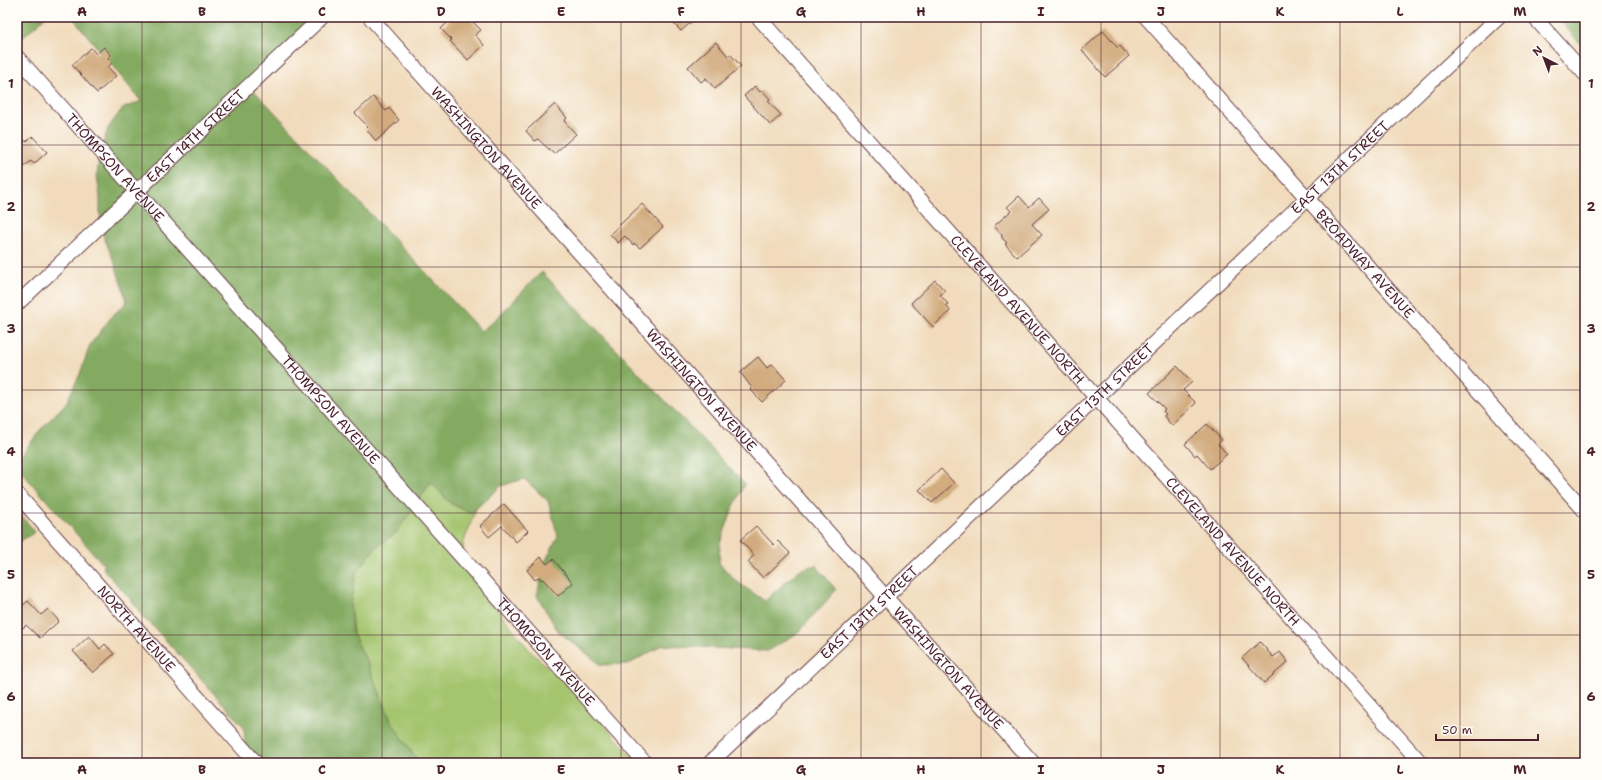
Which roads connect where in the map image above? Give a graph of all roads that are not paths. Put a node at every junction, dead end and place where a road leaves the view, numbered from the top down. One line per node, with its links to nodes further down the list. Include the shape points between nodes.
1 (322, 17): 9 (street, EAST 14TH STREET)
2 (370, 17): 15 (street, WASHINGTON AVENUE)
3 (758, 17): 12 (street, CLEVELAND AVENUE NORTH)
4 (1146, 17): 10 (street, BROADWAY AVENUE)
5 (1499, 17): 10 (street, EAST 13TH STREET)
6 (1534, 17): 8 (street)
7 (17, 57): 9 (street, THOMPSON AVENUE)
8 (1585, 74)
9 (137, 192): 11 (street, EAST 14TH STREET); 17 (street, THOMPSON AVENUE)
10 (1306, 199): 12 (street, EAST 13TH STREET); 14 (street, BROADWAY AVENUE)
11 (17, 304)
12 (1095, 398): 15 (street, EAST 13TH STREET); 20 (street, CLEVELAND AVENUE NORTH)
13 (17, 494): 16 (street, NORTH AVENUE)
14 (1585, 511)
15 (885, 597): 18 (street, EAST 13TH STREET); 19 (street, WASHINGTON AVENUE)
16 (256, 763)
17 (645, 763)
18 (710, 763)
19 (1033, 763)
20 (1421, 763)

